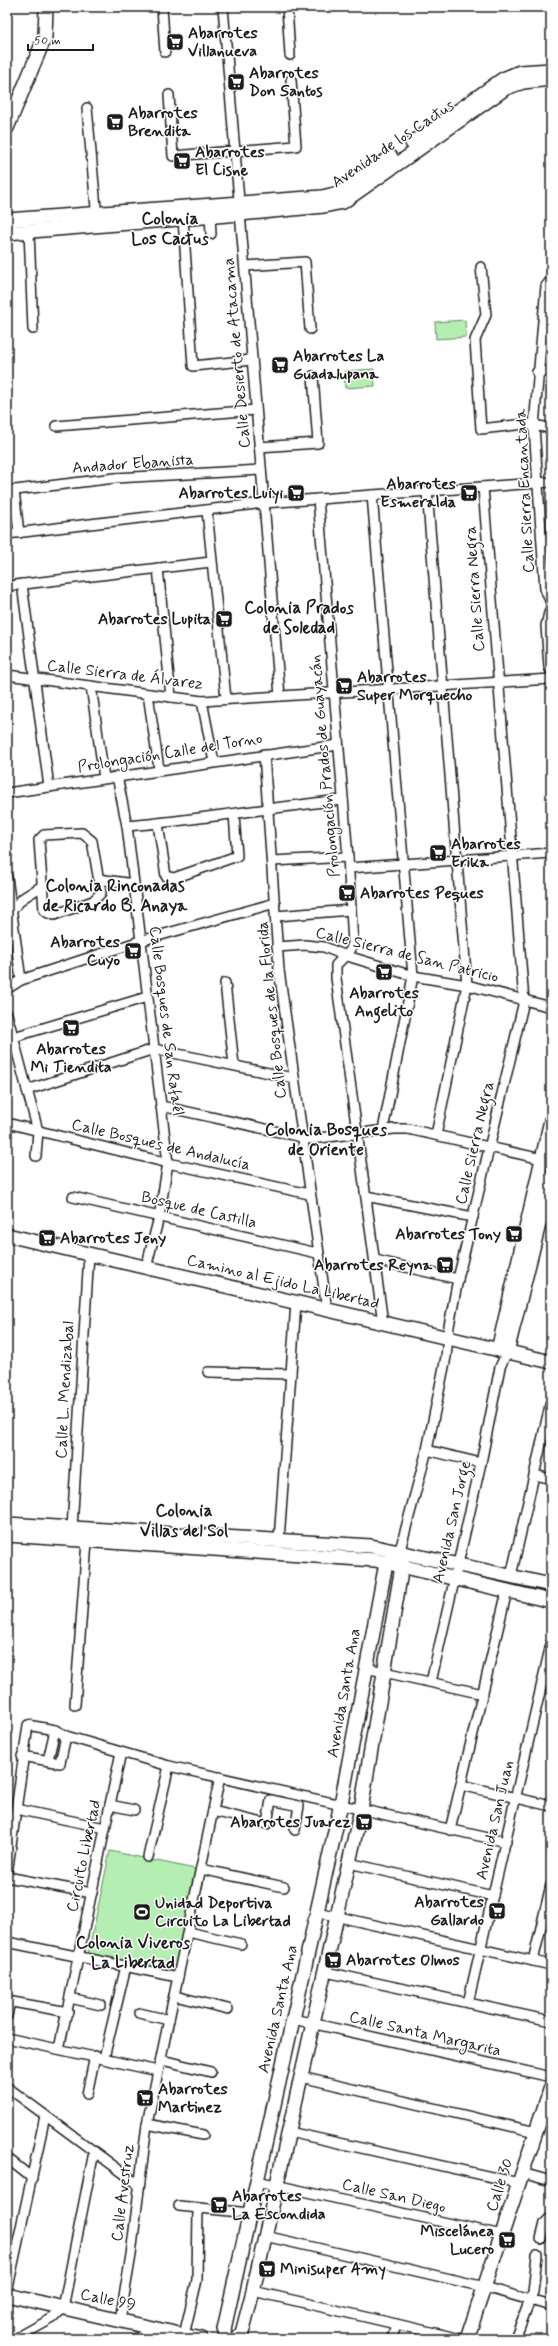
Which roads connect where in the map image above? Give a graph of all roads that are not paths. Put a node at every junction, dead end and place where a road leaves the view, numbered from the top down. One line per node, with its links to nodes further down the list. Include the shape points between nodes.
1 (46, 7): 12 (street, via 45,37)
2 (162, 7): 5 (street)
3 (223, 7): 14 (street, Calle Desierto de Atacama)
4 (287, 7): 6 (street)
5 (165, 52)
6 (290, 55)
7 (551, 70): 13 (street, Avenida de los Cactus, via 520,72 503,79)
8 (551, 79): 13 (street, Avenida de los Cactus, via 523,82 506,88)
9 (291, 80): 14 (street, via 296,146)
10 (168, 95): 14 (street, via 173,156)
11 (87, 108): 16 (street)
12 (7, 128)
13 (417, 144): 15 (street, Avenida de los Cactus, via 342,202)
14 (235, 151): 15 (street, Calle Desierto de Atacama)
15 (240, 208): 16 (street, Avenida de los Cactus); 17 (street, Avenida de los Cactus); 24 (street, Calle Desierto de Atacama)
16 (96, 213): 19 (street, Avenida de los Cactus); 20 (street)
17 (210, 216): 18 (street, Avenida de los Cactus); 23 (street)
18 (183, 219): 20 (street, Avenida de los Cactus); 29 (street, via 193,366)
19 (7, 220)
20 (97, 226): 21 (street, Avenida de los Cactus)
21 (29, 232): 22 (street, Avenida de los Cactus); 27 (street)
22 (7, 233)
23 (211, 234)
24 (245, 266): 28 (street, via 305,262); 29 (street, Calle Desierto de Atacama)
25 (481, 267): 35 (street, via 486,315 475,340 481,429 525,424)
26 (550, 281): 31 (street, Calle Sierra Encantada, via 546,286)
27 (33, 329)
28 (310, 329)
29 (252, 360): 33 (street, Calle Desierto de Atacama)
30 (551, 371): 31 (street)
31 (537, 372): 35 (street, Calle Sierra Encantada)
32 (314, 376): 37 (street, via 318,443)
33 (256, 410): 34 (street); 37 (street, Calle Desierto de Atacama)
34 (56, 426)
35 (534, 426): 36 (street); 40 (street, Calle Sierra Encantada)
36 (551, 428)
37 (259, 447): 38 (street, Calle Desierto de Atacama)
38 (261, 470): 42 (street, Andador Ebanista, via 115,478); 46 (street, Calle Desierto de Atacama)
39 (551, 482): 40 (street)
40 (538, 483): 41 (street); 54 (street, Calle Sierra Encantada, via 545,589)
41 (483, 487): 43 (street); 60 (street, Calle Sierra Negra)
42 (10, 491): 48 (street)
43 (427, 491): 44 (street); 62 (street)
44 (372, 495): 45 (street); 63 (street)
45 (318, 499): 46 (street); 64 (street, Prolongación Prados de Guayacán)
46 (264, 503): 47 (street); 66 (street, Calle Desierto de Atacama)
47 (207, 511): 48 (street); 50 (street)
48 (19, 533): 49 (street)
49 (7, 534)
50 (211, 562): 51 (street); 68 (street)
51 (158, 568): 52 (street); 67 (street)
52 (22, 584): 53 (street); 58 (street)
53 (7, 586)
54 (551, 603)
55 (550, 622): 56 (street)
56 (551, 668)
57 (7, 674): 58 (street, Calle Sierra de Álvarez)
58 (35, 679): 61 (street, Calle Sierra de Álvarez); 76 (street)
59 (551, 679): 60 (street, Calle Sierra de Álvarez)
60 (497, 683): 62 (street, Calle Sierra de Álvarez); 84 (street, Calle Sierra Negra)
61 (91, 686): 65 (street, Calle Sierra de Álvarez); 75 (street)
62 (444, 686): 63 (street, Calle Sierra de Álvarez); 86 (street)
63 (389, 690): 64 (street, Calle Sierra de Álvarez); 88 (street)
64 (334, 693): 66 (street, Calle Sierra de Álvarez); 70 (street, Prolongación Prados de Guayacán)
65 (148, 694): 67 (street, Calle Sierra de Álvarez); 73 (street)
66 (280, 696): 68 (street, Calle Sierra de Álvarez)
67 (171, 697): 69 (street, Calle Sierra de Álvarez)
68 (226, 699): 69 (street, Calle Sierra de Álvarez)
69 (202, 701): 72 (street)
70 (338, 745): 71 (street, Prolongación Calle del Torno); 78 (street, Prolongación Prados de Guayacán)
71 (264, 754): 72 (street, Prolongación Calle del Torno); 79 (street, Calle Bosques de la Florida)
72 (214, 762): 73 (street, Prolongación Calle del Torno)
73 (159, 769): 74 (street, Prolongación Calle del Torno)
74 (118, 776): 75 (street, Prolongación Calle del Torno); 82 (street, Calle Bosques de San Rafaél)
75 (104, 778): 76 (street, Prolongación Calle del Torno)
76 (49, 787): 77 (street, Prolongación Calle del Torno)
77 (7, 793)
78 (343, 800): 79 (street); 85 (street, Prolongación Prados de Guayacán)
79 (269, 807): 80 (street); 87 (street, Calle Bosques de la Florida)
80 (234, 814): 81 (street); 81 (street, via 237,856 174,878 166,876)
81 (158, 824): 82 (street)
82 (127, 826): 92 (street, Calle Bosques de San Rafaél)
83 (551, 853): 84 (street)
84 (512, 856): 86 (street); 107 (street, Calle Sierra Negra)
85 (348, 857): 87 (street); 89 (street, Prolongación Prados de Guayacán)
86 (458, 859): 88 (street); 104 (street)
87 (272, 861): 94 (street, Calle Bosques de la Florida)
88 (404, 865): 89 (street); 101 (street)
89 (349, 868): 96 (street, Prolongación Prados de Guayacán)
90 (7, 877): 95 (street)
91 (98, 879): 92 (street); 93 (street, via 100,893 97,898 54,914 44,910); 93 (street, via 89,836 82,833 44,835 38,840)
92 (134, 884): 98 (street, Calle Bosques de San Rafaél)
93 (42, 886): 95 (street, via 22,898)
94 (275, 903): 97 (street, Calle Bosques de la Florida); 98 (street)
95 (9, 910): 102 (street)
96 (351, 910): 97 (street); 100 (street, Prolongación Prados de Guayacán, via 353,944 350,951)
97 (276, 916): 99 (street, Calle Bosques de la Florida)
98 (140, 941): 102 (street); 106 (street, Calle Bosques de San Rafaél)
99 (277, 947): 100 (street, Calle Sierra de San Patricio, via 314,945); 113 (street, Calle Bosques de la Florida)
100 (344, 955): 101 (street, Calle Sierra de San Patricio); 120 (street, Prolongación Prados de Guayacán, via 336,966 336,978)
101 (414, 976): 104 (street, Calle Sierra de San Patricio); 118 (street)
102 (22, 980): 105 (street)
103 (225, 983): 112 (street)
104 (467, 985): 107 (street, Calle Sierra de San Patricio); 121 (street)
105 (7, 989)
106 (147, 998): 110 (street); 111 (street, Calle Bosques de San Rafaél)
107 (524, 1001): 108 (street, Calle Sierra de San Patricio); 123 (street, Calle Sierra Negra)
108 (551, 1007)
109 (7, 1014): 110 (street)
110 (10, 1038): 114 (street)
111 (154, 1049): 112 (street); 114 (street); 115 (street, Calle Bosques de San Rafaél)
112 (234, 1065): 113 (street)
113 (293, 1078): 122 (street, Calle Bosques de la Florida)
114 (27, 1090): 119 (street)
115 (161, 1106): 122 (street); 126 (street, Calle Bosques de San Rafaél)
116 (551, 1120): 125 (street)
117 (7, 1123): 119 (street, Calle Bosques de Andalucía)
118 (383, 1130): 120 (street); 121 (street, via 401,1128)
119 (38, 1131): 124 (street); 126 (street, Calle Bosques de Andalucía)
120 (358, 1134): 122 (street, via 322,1139); 129 (street, Prolongación Prados de Guayacán)
121 (436, 1135): 123 (street)
122 (302, 1138): 128 (street, Calle Bosques de la Florida)
123 (489, 1147): 125 (street); 132 (street, Calle Sierra Negra)
124 (36, 1156)
125 (546, 1160): 143 (street)
126 (168, 1163): 128 (street, Calle Bosques de Andalucía); 131 (street, Calle Bosques de San Rafaél)
127 (551, 1176): 143 (street)
128 (309, 1194): 134 (street, Calle Bosques de la Florida)
129 (366, 1196): 132 (street); 136 (street, Prolongación Prados de Guayacán)
130 (73, 1197): 131 (street, Bosque de Castilla)
131 (159, 1217): 134 (street, Bosque de Castilla); 137 (street, Calle Bosques de San Rafaél)
132 (473, 1217): 138 (street, Calle Sierra Negra)
133 (7, 1235): 135 (street, Camino al Ejido La Libertad)
134 (317, 1253): 140 (street, Calle Bosques de la Florida)
135 (88, 1254): 137 (street, Camino al Ejido La Libertad); 153 (street, Calle L. Mendizabal)
136 (375, 1260): 138 (street); 141 (street, Prolongación Prados de Guayacán)
137 (146, 1268): 139 (street, Camino al Ejido La Libertad)
138 (458, 1279): 142 (street, Calle Sierra Negra)
139 (296, 1303): 140 (street, Camino al Ejido La Libertad); 146 (street)
140 (327, 1310): 141 (street, Camino al Ejido La Libertad)
141 (383, 1323): 142 (street, Camino al Ejido La Libertad)
142 (448, 1338): 143 (street, Camino al Ejido La Libertad); 148 (street)
143 (502, 1351): 144 (street, Camino al Ejido La Libertad); 149 (street, Avenida San Jorge)
144 (551, 1362)
145 (208, 1372): 146 (street)
146 (291, 1374): 155 (street)
147 (551, 1401): 150 (street)
148 (427, 1450): 149 (street); 157 (street)
149 (481, 1463): 159 (street, Avenida San Jorge)
150 (535, 1475): 151 (street); 161 (street)
151 (551, 1479)
152 (7, 1524): 153 (street)
153 (72, 1528): 155 (street)
154 (7, 1535): 156 (street)
155 (279, 1540): 157 (street)
156 (87, 1541): 158 (street, via 364,1559); 171 (street)
157 (400, 1550): 158 (street); 159 (street); 160 (street)
158 (386, 1563): 160 (street); 167 (street, Avenida Santa Ana)
159 (458, 1564): 161 (street); 162 (street, Avenida San Jorge)
160 (402, 1566): 162 (street); 168 (street)
161 (511, 1576): 163 (street)
162 (455, 1579): 164 (street); 169 (street, Avenida San Jorge)
163 (551, 1585)
164 (507, 1591): 165 (street); 170 (street)
165 (551, 1601)
166 (551, 1644): 180 (street, Avenida San Juan)
167 (366, 1668): 168 (street); 181 (street, Avenida Santa Ana)
168 (384, 1672): 169 (street); 185 (street)
169 (431, 1682): 170 (street)
170 (483, 1694): 179 (street)
171 (75, 1705)
172 (55, 1730): 173 (street); 175 (street, via 28,1724); 176 (street)
173 (66, 1736): 174 (street); 176 (street, via 60,1763)
174 (122, 1752): 177 (street); 182 (street, Circuito Libertad)
175 (22, 1756): 176 (street); 184 (street)
176 (48, 1760)
177 (169, 1766): 178 (street); 192 (street)
178 (220, 1777): 181 (street); 187 (street)
179 (461, 1785): 180 (street); 190 (street)
180 (516, 1798): 183 (street); 191 (street, Avenida San Juan)
181 (341, 1804): 185 (street); 200 (street, Avenida Santa Ana)
182 (110, 1805): 186 (street); 188 (street, Circuito Libertad)
183 (551, 1806)
184 (16, 1809): 188 (street); 195 (street)
185 (361, 1809): 190 (street); 193 (street)
186 (134, 1810)
187 (213, 1811): 189 (street, via 267,1824 271,1800 299,1806); 194 (street)
188 (105, 1828): 198 (street, Circuito Libertad)
189 (295, 1830)
190 (450, 1830): 191 (street)
191 (506, 1842): 199 (street, Avenida San Juan)
192 (148, 1857)
193 (349, 1862): 199 (street); 201 (street)
194 (202, 1869): 197 (street); 202 (street)
195 (7, 1876): 198 (street)
196 (551, 1884): 207 (street)
197 (284, 1887)
198 (92, 1893): 206 (street, Circuito Libertad)
199 (493, 1896): 205 (street, Avenida San Juan)
200 (317, 1912): 201 (street); 221 (street, Avenida Santa Ana)
201 (337, 1916): 205 (street); 210 (street)
202 (188, 1932): 204 (street); 211 (street)
203 (7, 1942): 206 (street)
204 (241, 1944)
205 (481, 1949): 207 (street); 215 (street, Avenida San Juan)
206 (79, 1957): 209 (street); 213 (street, Circuito Libertad)
207 (533, 1961): 208 (street)
208 (551, 1965)
209 (126, 1966): 211 (street); 227 (street)
210 (326, 1972): 215 (street); 224 (street)
211 (178, 1977): 212 (street)
212 (175, 1996): 217 (street); 222 (street)
213 (70, 1998): 216 (street); 218 (street, Circuito Libertad)
214 (8, 2001): 218 (street); 220 (street)
215 (468, 2003): 223 (street)
216 (102, 2004)
217 (228, 2009)
218 (68, 2012): 226 (street, Circuito Libertad)
219 (140, 2013): 222 (street)
220 (7, 2016)
221 (293, 2019): 224 (street, Calle Santa Margarita); 245 (street, Avenida Santa Ana)
222 (169, 2020): 228 (street)
223 (551, 2021)
224 (313, 2023): 231 (street); 232 (street, Calle Santa Margarita)
225 (7, 2038): 226 (street)
226 (59, 2048): 227 (street)
227 (100, 2057): 229 (street); 235 (street)
228 (162, 2060): 229 (street); 230 (street)
229 (158, 2071): 237 (street, Calle Avestruz)
230 (211, 2072)
231 (301, 2077): 238 (street); 239 (street)
232 (551, 2078)
233 (7, 2087): 236 (street)
234 (551, 2087): 239 (street, Calle 30)
235 (87, 2094)
236 (45, 2116): 241 (street); 243 (street)
237 (147, 2124): 240 (street); 247 (street, Calle Avestruz)
238 (289, 2132): 244 (street); 248 (street)
239 (536, 2132): 244 (street, Calle 30)
240 (203, 2134)
241 (94, 2152): 247 (street); 263 (street)
242 (7, 2158): 243 (street)
243 (32, 2178): 259 (street)
244 (520, 2178): 246 (street); 253 (street, Calle 30)
245 (257, 2181): 248 (street, Calle San Diego); 251 (street, Avenida Santa Ana)
246 (551, 2181)
247 (138, 2184): 264 (street, Calle Avestruz, via 131,2255)
248 (277, 2184): 253 (street, Calle San Diego); 254 (street)
249 (179, 2206): 250 (street)
250 (198, 2208): 251 (street); 268 (street, via 197,2280)
251 (250, 2213): 273 (street, Avenida Santa Ana, via 224,2329)
252 (551, 2217): 255 (street, via 545,2223)
253 (502, 2235): 257 (street, Calle 30)
254 (266, 2236): 257 (street); 258 (street)
255 (542, 2239)
256 (537, 2255): 261 (street, via 537,2270)
257 (485, 2287): 261 (street); 277 (street, Calle 30)
258 (253, 2291): 265 (street); 274 (street, via 242,2333)
259 (7, 2292)
260 (7, 2295): 263 (street, Calle 99)
261 (530, 2300): 262 (street); 278 (street)
262 (551, 2306)
263 (63, 2308): 264 (street, Calle 99); 267 (street, via 53,2318)
264 (120, 2320): 266 (street, Calle 99)
265 (396, 2324): 275 (street); 276 (street)
266 (157, 2328): 268 (street, Calle 99); 271 (street)
267 (31, 2330): 269 (street); 270 (street)
268 (184, 2335): 272 (street, Calle 99)
269 (15, 2339)
270 (35, 2339)
271 (135, 2339)
272 (201, 2339)
273 (227, 2339)
274 (236, 2339)
275 (392, 2339)
276 (461, 2339)
277 (468, 2339)
278 (515, 2339)

